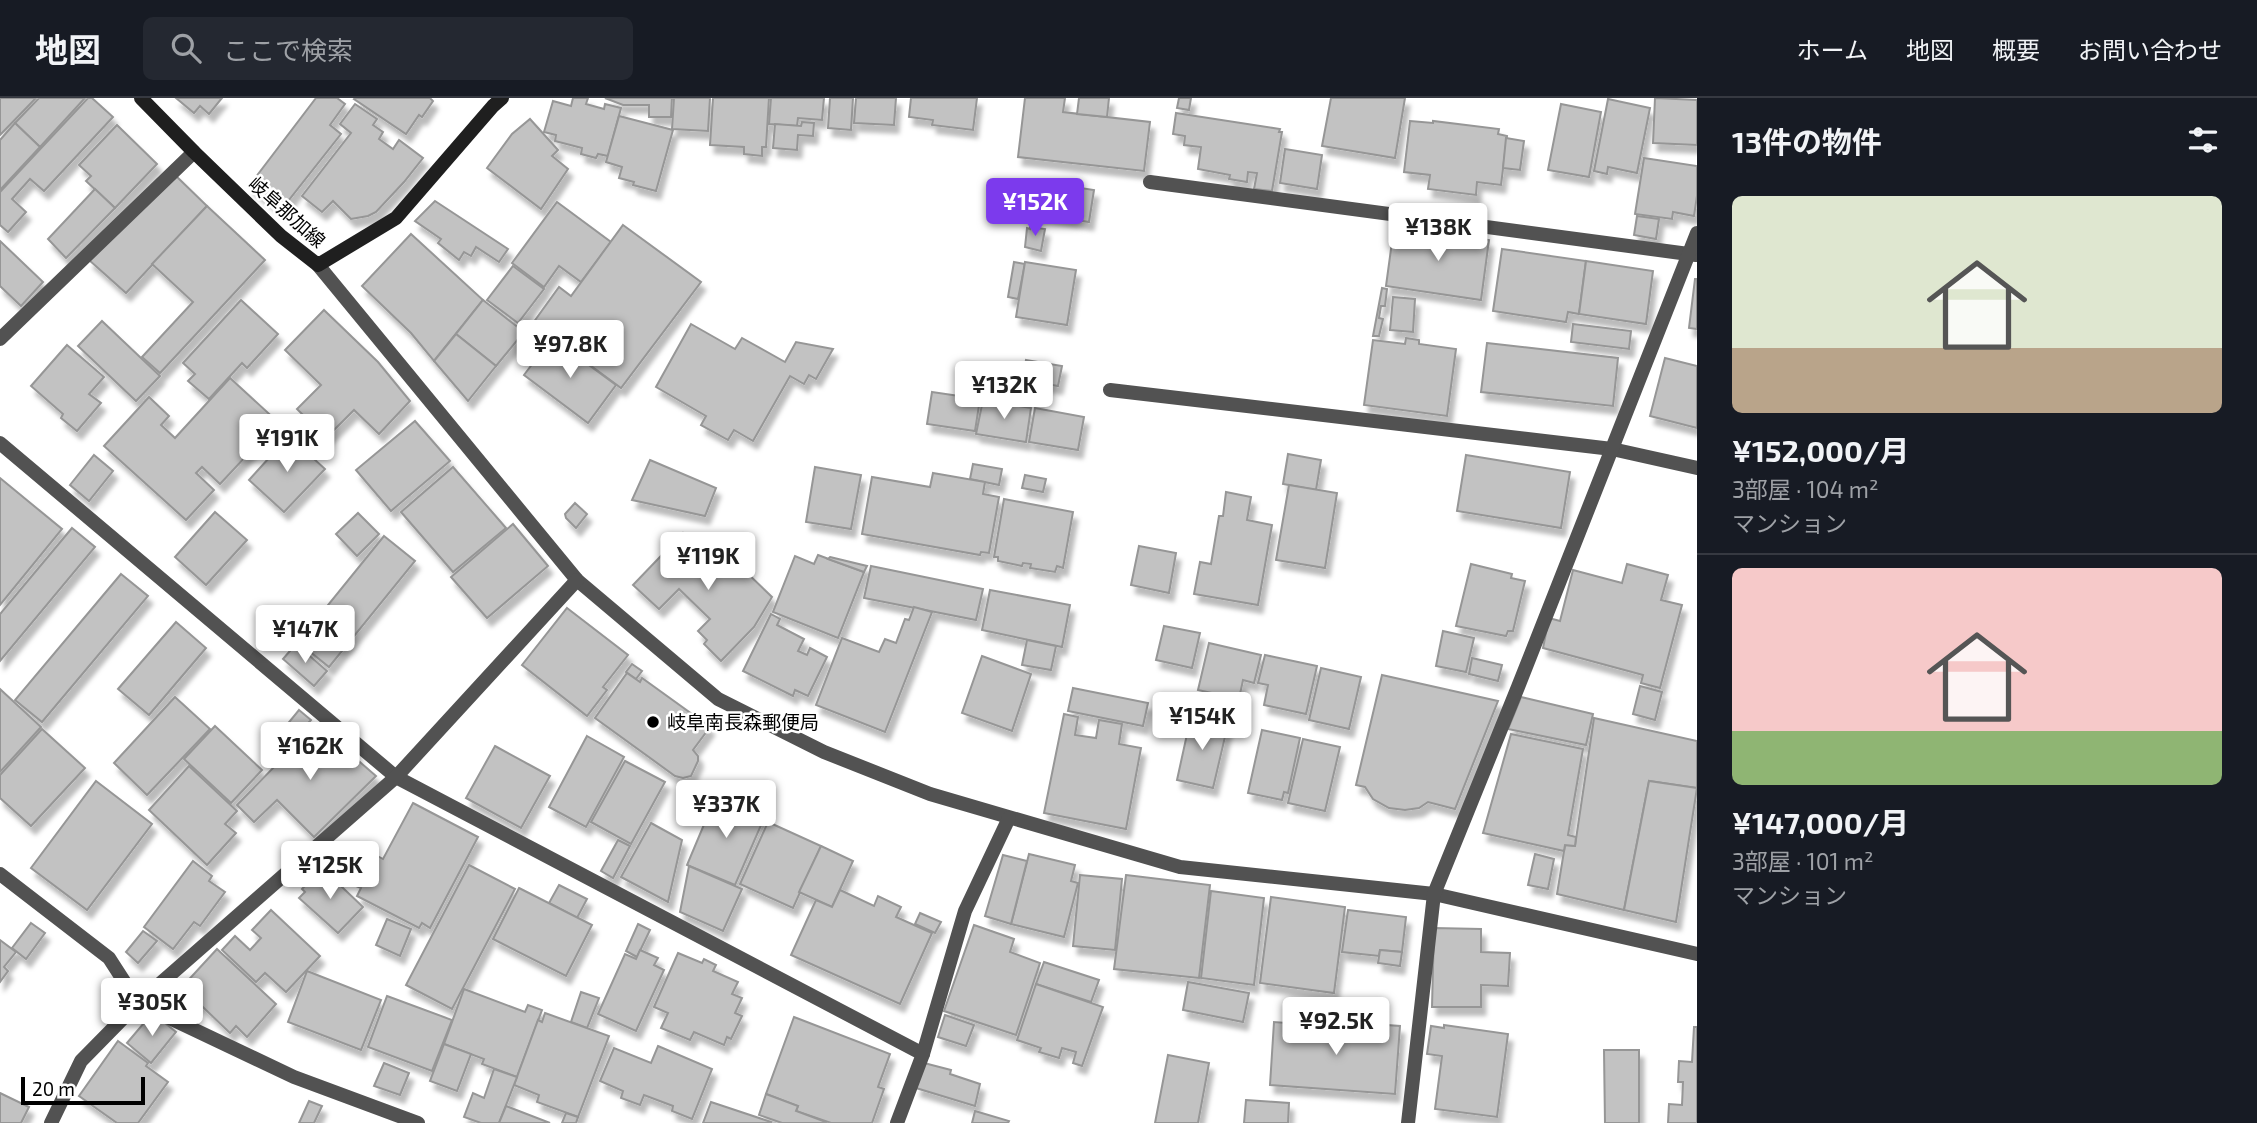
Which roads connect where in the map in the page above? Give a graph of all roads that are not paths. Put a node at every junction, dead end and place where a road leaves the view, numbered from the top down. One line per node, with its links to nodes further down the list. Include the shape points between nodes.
1 (141, 98): 3 (main road, 岐阜那加線)
2 (502, 98): 7 (main road, 岐阜那加線, via 396,218)
3 (194, 152): 7 (main road, 岐阜那加線); 8 (street)
4 (1150, 182): 6 (street)
5 (1697, 233): 6 (street)
6 (1692, 254): 11 (street)
7 (318, 265): 13 (street)
8 (0, 339)
9 (1110, 390): 11 (street)
10 (0, 443): 14 (street)
11 (1612, 449): 12 (street); 17 (street)
12 (1697, 468)
13 (577, 580): 14 (street); 15 (street, via 718,699 824,752 930,794)
14 (396, 777): 19 (street); 20 (street)
15 (1009, 818): 17 (street, via 1180,867); 20 (street, via 965,911)
16 (0, 874): 19 (street, via 109,958)
17 (1434, 894): 18 (street); 24 (street)
18 (1697, 954)
19 (138, 1003): 21 (street, via 81,1061); 22 (street, via 294,1077)
20 (923, 1054): 23 (street)
21 (51, 1123)
22 (418, 1123)
23 (897, 1123)
24 (1408, 1123)

